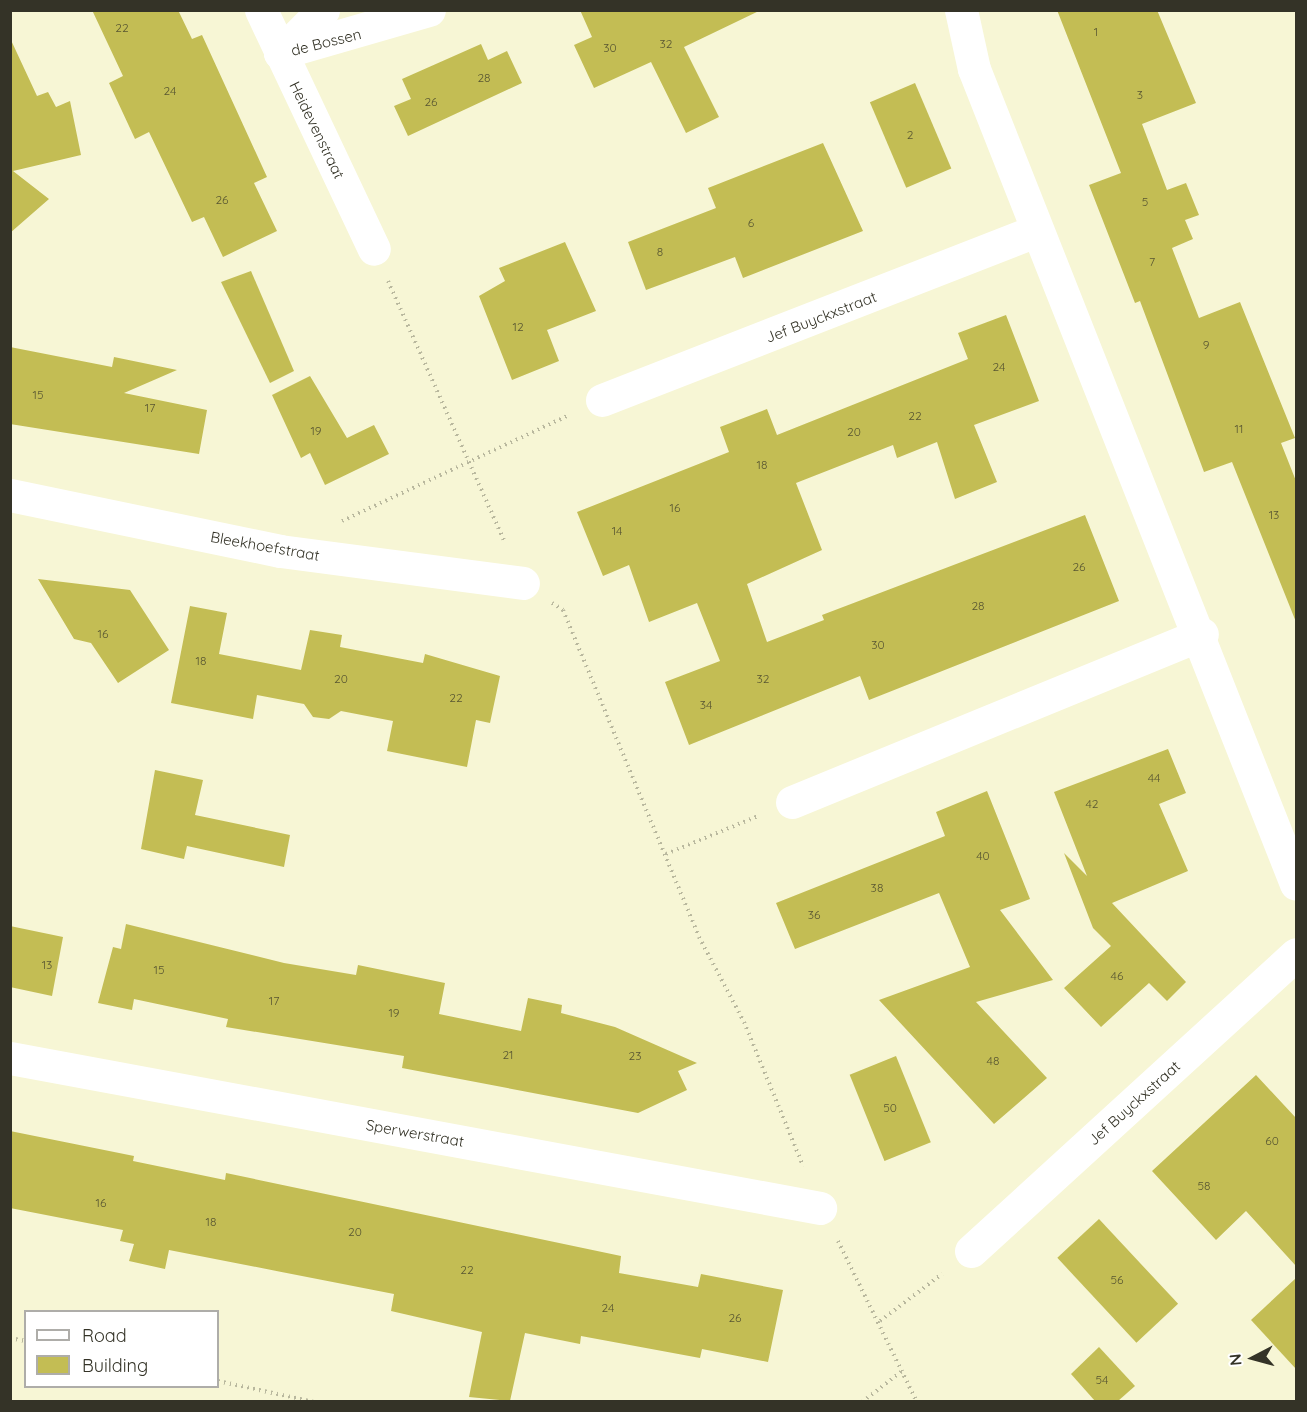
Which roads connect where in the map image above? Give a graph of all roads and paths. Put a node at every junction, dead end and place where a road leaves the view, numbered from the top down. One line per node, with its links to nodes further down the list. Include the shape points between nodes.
1 (261, 10): 5 (street, Heidevenstraat)
2 (323, 10): 5 (street, de Bossen)
3 (429, 10): 5 (street, de Bossen)
4 (961, 10): 6 (street, via 974,69)
5 (280, 53): 7 (street, Heidevenstraat)
6 (1037, 230): 8 (street, Jef Buyckxstraat); 13 (street)
7 (374, 249): 9 (path)
8 (602, 400): 9 (path)
9 (470, 459): 11 (path); 12 (path)
10 (10, 495): 12 (street, Bleekhoefstraat, via 280,551)
11 (333, 525)
12 (523, 583): 15 (path, via 563,610)
13 (1202, 634): 14 (street); 16 (street)
14 (792, 802): 15 (path)
15 (666, 854): 19 (path, via 699,938 744,1022)
16 (1296, 884)
17 (1296, 954): 20 (street, Jef Buyckxstraat)
18 (10, 1058): 19 (street, Sperwerstraat)
19 (820, 1208): 21 (path)
20 (971, 1251): 21 (path)
21 (880, 1321): 22 (path)
22 (902, 1371): 25 (path); 26 (path)
23 (219, 1381): 24 (path)
24 (314, 1401)
25 (862, 1401)
26 (917, 1401)

